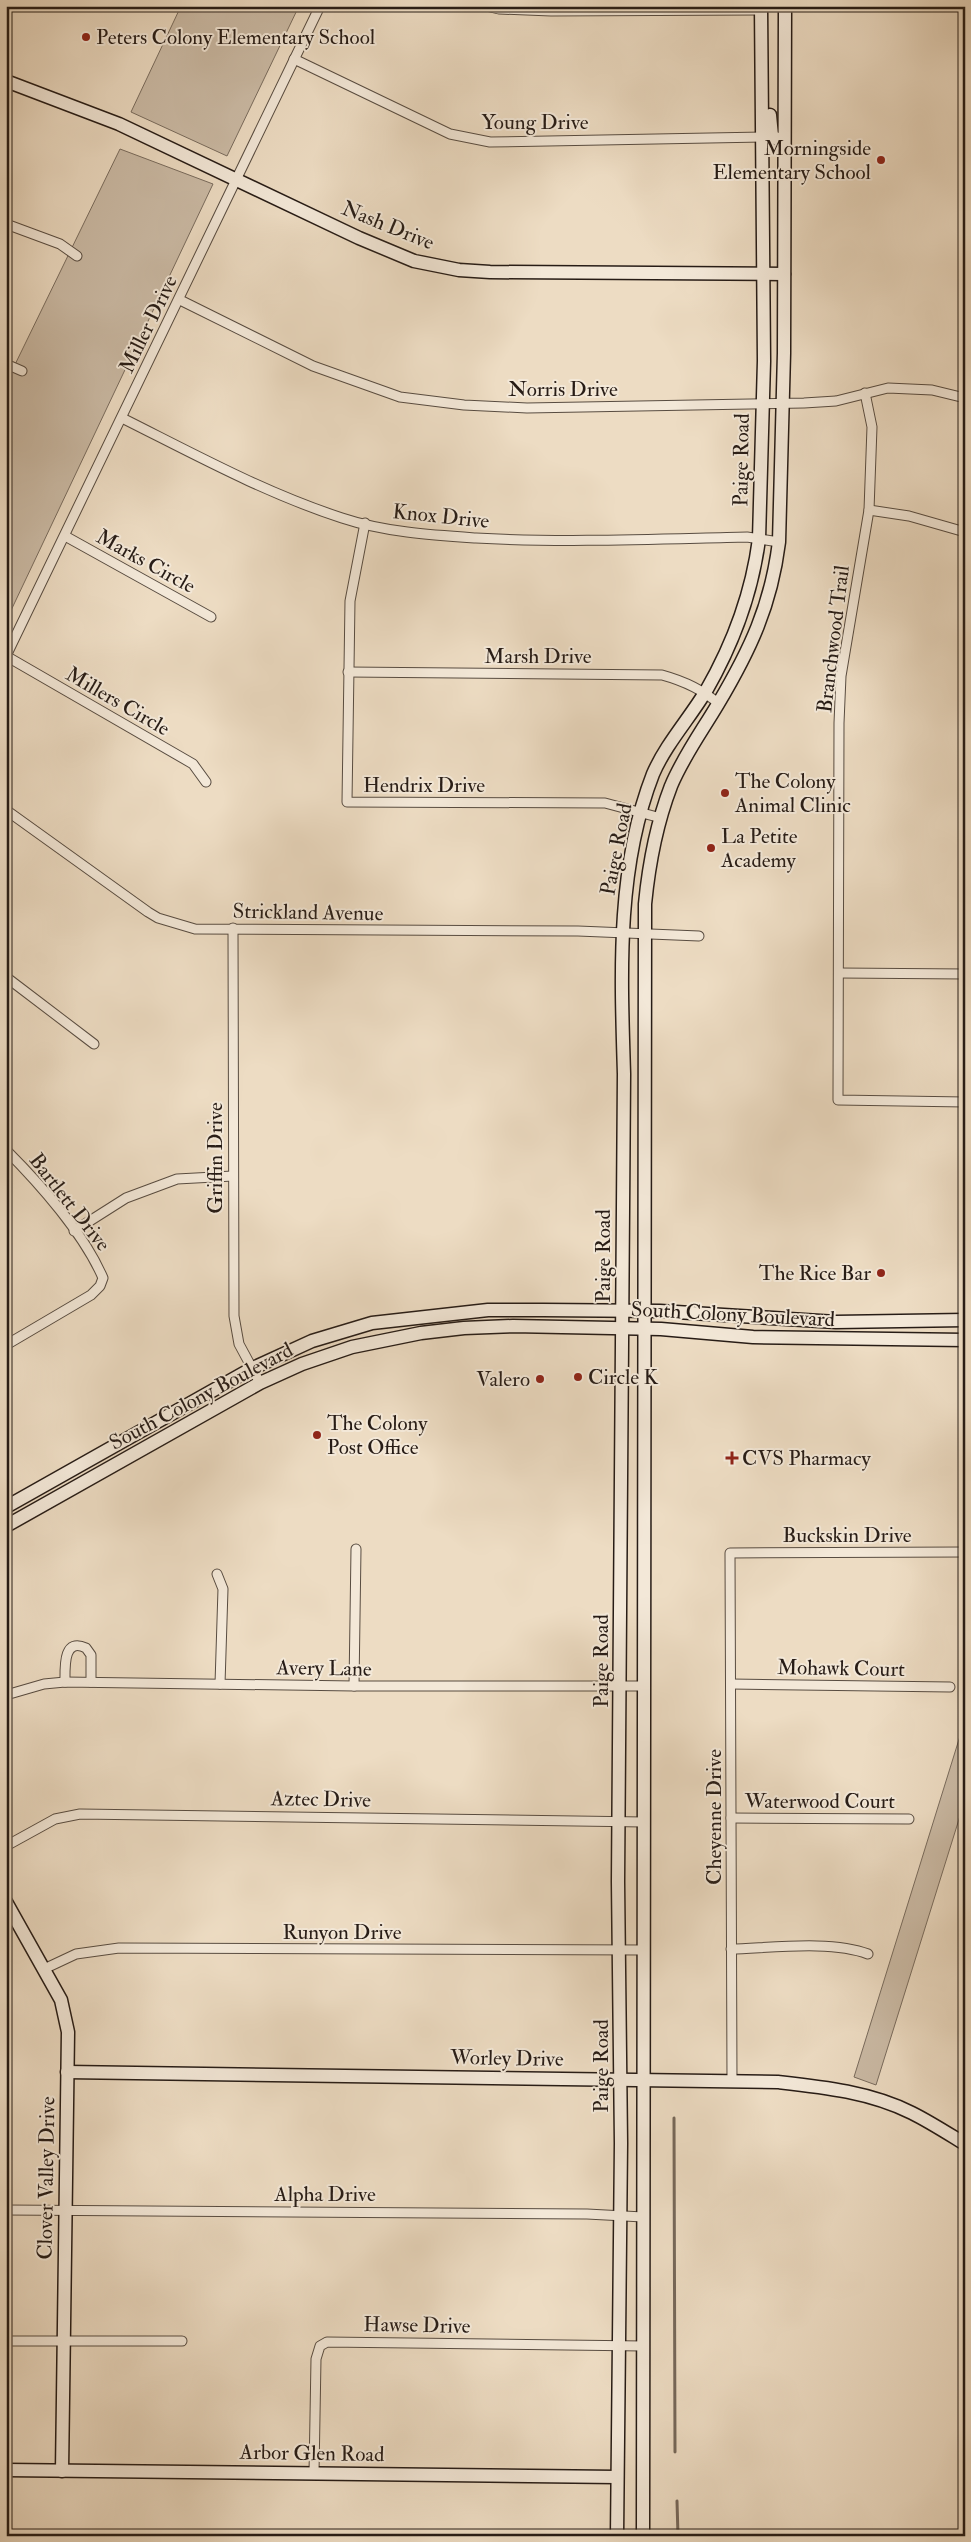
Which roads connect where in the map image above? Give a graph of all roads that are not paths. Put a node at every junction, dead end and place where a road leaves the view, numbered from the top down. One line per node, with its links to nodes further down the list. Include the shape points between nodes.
1 (320, 6): 5 (street, Miller Drive)
2 (486, 6): 4 (street, via 551,11)
3 (784, 6): 9 (main road, Paige Road)
4 (761, 8): 6 (main road, Paige Road)
5 (294, 59): 8 (street, Young Drive, via 466,139 490,142); 10 (street, Miller Drive)
6 (763, 74): 8 (main road, Paige Road); 9 (main road, via 770,82 772,136)
7 (6, 81): 10 (main road, Nash Drive, via 107,119)
8 (763, 137): 13 (main road, Paige Road)
9 (784, 143): 14 (main road, Paige Road)
10 (238, 179): 13 (main road, Nash Drive, via 414,261 459,270); 15 (street, Miller Drive)
11 (6, 224): 12 (street, via 60,244)
12 (77, 256)
13 (763, 274): 14 (main road, Nash Drive); 20 (main road, Paige Road)
14 (784, 274): 21 (main road, Paige Road)
15 (180, 300): 20 (street, Norris Drive, via 313,366 400,397 527,408); 22 (street, Miller Drive)
16 (6, 364): 17 (street)
17 (22, 371)
18 (864, 393): 19 (street, Norris Drive, via 888,388 915,388); 21 (street, Norris Drive, via 836,401); 23 (street, Branchwood Trail, via 872,427)
19 (965, 398)
20 (762, 404): 21 (street, Norris Drive); 27 (main road, Paige Road)
21 (783, 404): 28 (main road, Paige Road)
22 (122, 418): 24 (street, Knox Drive, via 268,489); 26 (street, Miller Drive)
23 (869, 510): 25 (street, via 909,516); 42 (street, Branchwood Trail, via 841,676)
24 (365, 524): 27 (street, Knox Drive, via 442,536 520,541); 31 (street, Hendrix Drive, via 350,601)
25 (965, 532)
26 (65, 536): 29 (street, Marks Circle); 30 (street, Miller Drive)
27 (759, 538): 28 (street, Knox Drive); 32 (main road, Paige Road, via 756,562 740,619 727,652)
28 (779, 542): 33 (main road, Paige Road, via 763,618)
29 (211, 617)
30 (6, 656): 34 (street, Millers Circle, via 193,764)
31 (348, 672): 32 (street, Marsh Drive, via 662,675); 36 (street, Hendrix Drive, via 346,802 605,803)
32 (705, 692): 33 (street, Marsh Drive); 36 (main road, Paige Road, via 665,750)
33 (718, 704): 37 (main road, Paige Road, via 685,758)
34 (206, 782)
35 (6, 810): 38 (street, Strickland Avenue, via 158,918 195,929)
36 (640, 812): 37 (street, Hendrix Drive); 39 (main road, Paige Road, via 630,866)
37 (661, 818): 40 (main road, Paige Road, via 649,861)
38 (233, 928): 39 (street, Strickland Avenue); 50 (street, Griffin Drive)
39 (624, 933): 40 (street, Strickland Avenue); 47 (main road, Paige Road)
40 (645, 934): 41 (street, Strickland Avenue); 48 (main road, Paige Road)
41 (699, 936)
42 (839, 973): 43 (street); 46 (street, Branchwood Trail, via 838,1100)
43 (965, 974)
44 (6, 977): 45 (street)
45 (94, 1044)
46 (965, 1102)
47 (624, 1128): 48 (main road); 52 (main road, Paige Road)
48 (645, 1128): 53 (main road, Paige Road)
49 (6, 1150): 51 (street, Bartlett Drive, via 46,1192)
50 (232, 1176): 51 (street, via 177,1179 155,1186 126,1198); 67 (street, Griffin Drive, via 234,1316 239,1344)
51 (74, 1231): 65 (street, Bartlett Drive, via 99,1268 103,1278 100,1286 91,1295)
52 (623, 1311): 53 (main road, South Colony Boulevard); 54 (main road, South Colony Boulevard, via 488,1310); 58 (main road, Paige Road)
53 (645, 1311): 55 (main road, South Colony Boulevard); 59 (main road, Paige Road)
54 (418, 1316): 60 (main road); 61 (main road, South Colony Boulevard, via 372,1323)
55 (761, 1318): 57 (main road, South Colony Boulevard); 62 (main road)
56 (965, 1320): 57 (main road, South Colony Boulevard)
57 (858, 1323): 63 (main road)
58 (623, 1328): 59 (main road, South Colony Boulevard); 60 (main road, South Colony Boulevard, via 513,1326); 71 (main road, Paige Road)
59 (644, 1329): 62 (main road, South Colony Boulevard); 70 (main road, Paige Road)
60 (420, 1333): 66 (main road, South Colony Boulevard)
61 (334, 1334): 66 (main road); 67 (main road, South Colony Boulevard)
62 (774, 1337): 63 (main road, South Colony Boulevard)
63 (858, 1339): 64 (main road, South Colony Boulevard)
64 (965, 1340)
65 (6, 1345)
66 (352, 1347): 68 (main road, South Colony Boulevard)
67 (251, 1369): 68 (street, Griffin Drive); 69 (main road, South Colony Boulevard)
68 (260, 1383): 72 (main road, South Colony Boulevard)
69 (80, 1465): 72 (main road); 73 (main road, South Colony Boulevard)
70 (644, 1469): 71 (main road); 85 (main road, Paige Road)
71 (622, 1473): 84 (main road, Paige Road)
72 (88, 1480): 74 (main road, South Colony Boulevard)
73 (6, 1506)
74 (6, 1526)
75 (356, 1549): 83 (street)
76 (965, 1552): 77 (street, Buckskin Drive)
77 (730, 1553): 82 (street, Cheyenne Drive)
78 (217, 1574): 81 (street, via 223,1588)
79 (65, 1682): 80 (street, Avery Lane); 80 (street, via 66,1655 70,1648 78,1645 91,1655); 87 (street, Avery Lane, via 37,1685)
80 (91, 1682): 81 (street, Avery Lane)
81 (220, 1684): 83 (street, Avery Lane)
82 (731, 1684): 86 (street, Mohawk Court); 88 (street, Cheyenne Drive)
83 (354, 1686): 84 (street, Avery Lane)
84 (620, 1686): 85 (street, Avery Lane); 90 (main road, Paige Road)
85 (644, 1686): 91 (main road, Paige Road)
86 (950, 1688)
87 (6, 1695)
88 (731, 1818): 89 (street, Waterwood Court); 94 (street, Cheyenne Drive)
89 (909, 1819)
90 (619, 1821): 91 (street, Aztec Drive); 92 (street, Aztec Drive, via 80,1814 55,1819); 95 (main road, Paige Road)
91 (644, 1822): 96 (main road, Paige Road)
92 (6, 1846)
93 (6, 1902): 98 (main road, Clover Valley Drive)
94 (731, 1949): 97 (street, via 835,1947); 102 (street, Cheyenne Drive)
95 (619, 1950): 96 (street, Runyon Drive); 98 (street, Runyon Drive, via 119,1948 76,1954); 100 (main road, Paige Road)
96 (643, 1950): 101 (main road, Paige Road)
97 (868, 1954)
98 (44, 1969): 99 (main road, Clover Valley Drive, via 64,2008 68,2032)
99 (67, 2072): 100 (main road, Worley Drive); 105 (main road, Clover Valley Drive)
100 (620, 2079): 101 (main road, Worley Drive); 106 (main road, Paige Road)
101 (643, 2080): 102 (main road, Worley Drive); 107 (main road, Paige Road)
102 (732, 2081): 103 (main road, Worley Drive, via 778,2082 861,2095 910,2112)
103 (965, 2144)
104 (6, 2210): 105 (street, Alpha Drive)
105 (65, 2210): 106 (street, Alpha Drive); 110 (main road, Clover Valley Drive)
106 (620, 2215): 107 (street, Alpha Drive); 112 (main road, Paige Road)
107 (643, 2217): 111 (main road, Paige Road)
108 (182, 2340): 110 (street)
109 (6, 2341): 110 (street)
110 (64, 2342): 114 (main road, Clover Valley Drive)
111 (643, 2346): 112 (street, Hawse Drive); 118 (main road, Paige Road)
112 (619, 2347): 115 (street, Hawse Drive, via 327,2342 320,2346 316,2360); 116 (main road, Paige Road)
113 (6, 2470): 114 (main road, Arbor Glen Road)
114 (62, 2471): 115 (main road, Arbor Glen Road)
115 (314, 2473): 116 (main road, Arbor Glen Road)
116 (617, 2477): 117 (main road, Paige Road)
117 (617, 2536)
118 (643, 2536)

